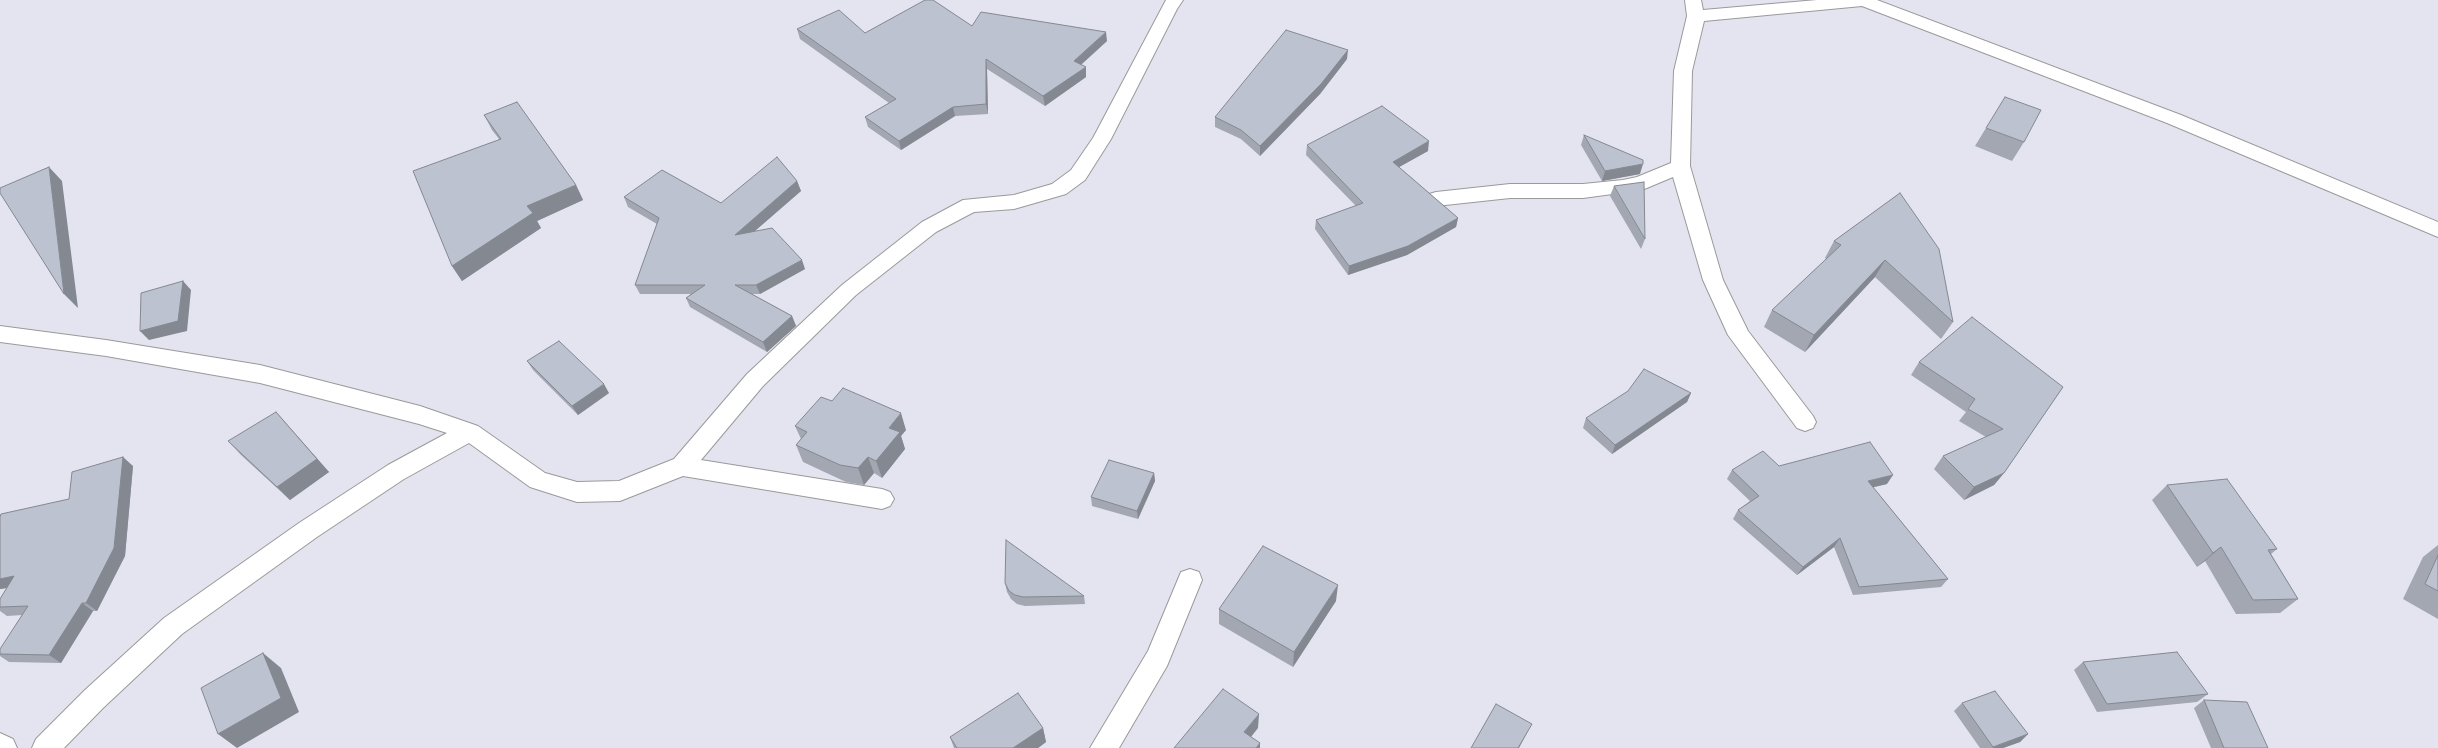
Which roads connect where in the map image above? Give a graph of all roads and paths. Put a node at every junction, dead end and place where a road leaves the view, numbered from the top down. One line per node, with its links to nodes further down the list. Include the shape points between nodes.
1 (1175, 0): 10 (street, via 1169,7 1102,138 1078,176 1059,189 1014,202 970,205 929,227 849,290 755,380)
2 (1862, 0): 3 (street); 6 (street, via 2174,119)
3 (1695, 8): 4 (street, via 1683,71)
4 (1680, 166): 5 (street, via 1642,183 1623,187 1583,191 1510,191); 8 (street, via 1713,280 1739,335)
5 (1436, 199)
6 (2438, 230)
7 (0, 334): 9 (street, via 106,348 260,374 420,415)
8 (1805, 422)
9 (470, 432): 10 (street, via 538,480 577,492 620,491); 15 (street, via 396,472 173,626 94,699)
10 (682, 466): 11 (street)
11 (882, 499)
12 (1190, 580): 16 (street, via 1158,658)
13 (0, 746): 14 (street)
14 (3, 748)
15 (46, 748)
16 (1104, 748)

